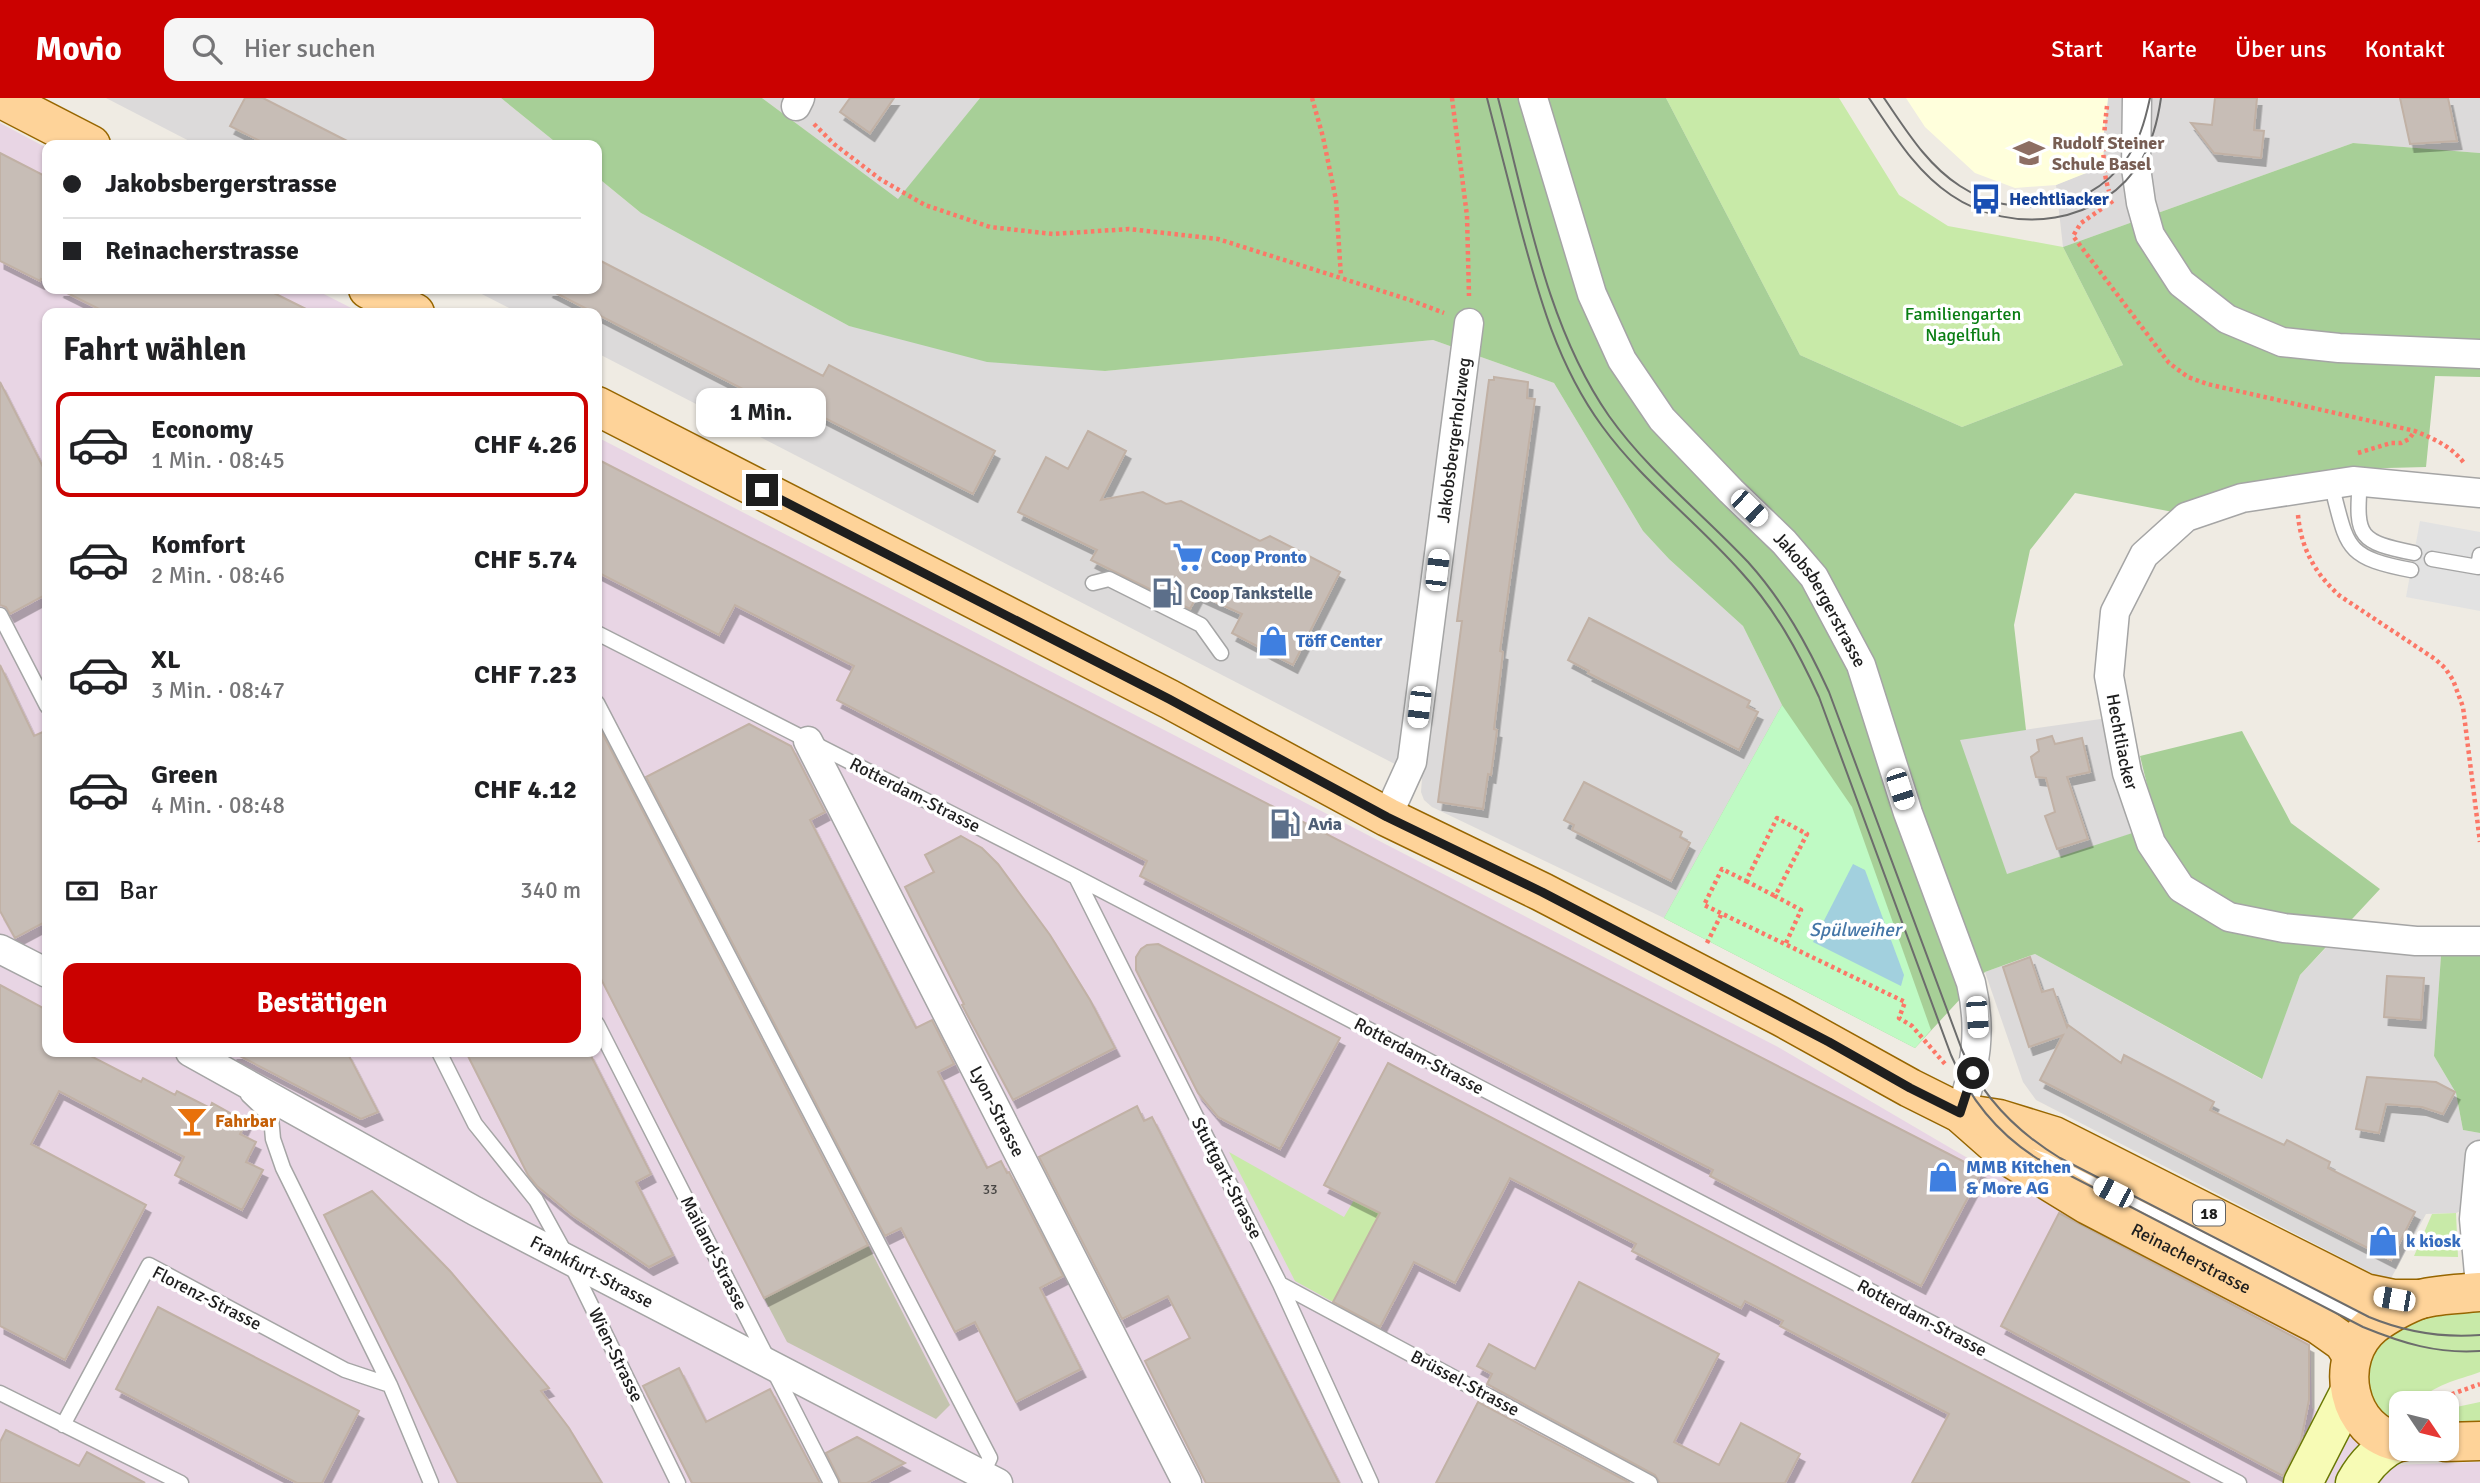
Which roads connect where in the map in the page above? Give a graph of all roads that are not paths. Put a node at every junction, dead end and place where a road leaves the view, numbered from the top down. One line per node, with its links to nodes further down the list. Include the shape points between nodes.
1 (1533, 98): 32 (street, Jakobsbergerstrasse, via 1592,294 1622,360 1662,419 1814,577 1861,665 1976,1005 1973,1073)
2 (2137, 98): 8 (street, via 2135,154 2150,235 2181,283 2227,319 2282,342)
3 (0, 99): 4 (main road)
4 (81, 140)
5 (370, 294): 6 (main road)
6 (403, 308)
7 (1469, 323): 24 (street, Jakobsbergerholzweg, via 1412,762)
8 (2480, 354)
9 (602, 409): 24 (main road, Reinacherstrasse / 18, via 1169,699)
10 (2360, 482): 11 (street, Hechtliacker); 12 (street, Hechtliacker); 13 (lane, via 2358,523 2365,537 2381,546)
11 (2331, 484): 16 (lane, via 2341,529 2351,547 2367,559); 26 (street, Hechtliacker, via 2242,498 2186,517 2144,555 2115,612 2109,676 2127,773 2151,843 2181,888 2229,917 2284,928 2416,941)
12 (2480, 493)
13 (2414, 553)
14 (2432, 559): 15 (lane)
15 (2479, 563)
16 (2411, 570)
17 (1093, 583): 20 (lane, via 1108,579 1201,625)
18 (0, 615): 21 (lane)
19 (602, 636): 23 (lane, Rotterdam-Strasse)
20 (1221, 653)
21 (42, 696)
22 (602, 712): 50 (lane, via 990,1458)
23 (808, 741): 25 (lane, Rotterdam-Strasse); 55 (street, Lyon-Strasse)
24 (1387, 817): 32 (main road, Reinacherstrasse / 18, via 1542,892)
25 (1076, 877): 36 (lane, Stuttgart-Strasse); 58 (lane, Rotterdam-Strasse)
26 (2480, 941)
27 (0, 949): 28 (street)
28 (42, 970)
29 (602, 1034): 41 (lane, Mailand-Strasse)
30 (442, 1057): 35 (lane, Wien-Strasse, via 475,1124 536,1200)
31 (219, 1062): 35 (street, Frankfurt-Strasse, via 475,1211); 43 (lane, via 271,1117 283,1168)
32 (1960, 1113): 33 (main road, Reinacherstrasse / 18); 42 (main road, Reinacherstrasse / 18, via 2011,1158 2048,1181 2319,1325 2343,1342)
33 (1999, 1119): 39 (main road, Reinacherstrasse / 18, via 2054,1136 2365,1293); 40 (lane, via 2056,1163)
34 (2480, 1155): 37 (street, via 2474,1219)
35 (569, 1260): 41 (street, Frankfurt-Strasse); 53 (lane, Wien-Strasse)
36 (1280, 1284): 56 (lane, Stuttgart-Strasse); 57 (lane, Brüssel-Strasse)
37 (2480, 1285)
38 (2480, 1292): 39 (main road, 18)
39 (2421, 1299): 40 (main road)
40 (2373, 1325): 42 (main road, via 2358,1341)
41 (771, 1365): 50 (street, Frankfurt-Strasse); 54 (lane, Mailand-Strasse)
42 (2351, 1373): 46 (main road, 18, via 2361,1418 2377,1434); 59 (main road)
43 (390, 1385): 45 (lane, Florenz-Strasse, via 345,1370 149,1265); 52 (lane)
44 (0, 1392): 45 (lane)
45 (63, 1425): 51 (lane)
46 (2389, 1438)
47 (2480, 1441): 48 (main road)
48 (2459, 1442)
49 (2389, 1446): 60 (main road, via 2369,1462)
50 (990, 1479)
51 (181, 1483)
52 (431, 1483)
53 (678, 1483)
54 (831, 1483)
55 (1187, 1483)
56 (1371, 1483)
57 (1650, 1483)
58 (2239, 1483)
59 (2303, 1483)
60 (2355, 1483)

